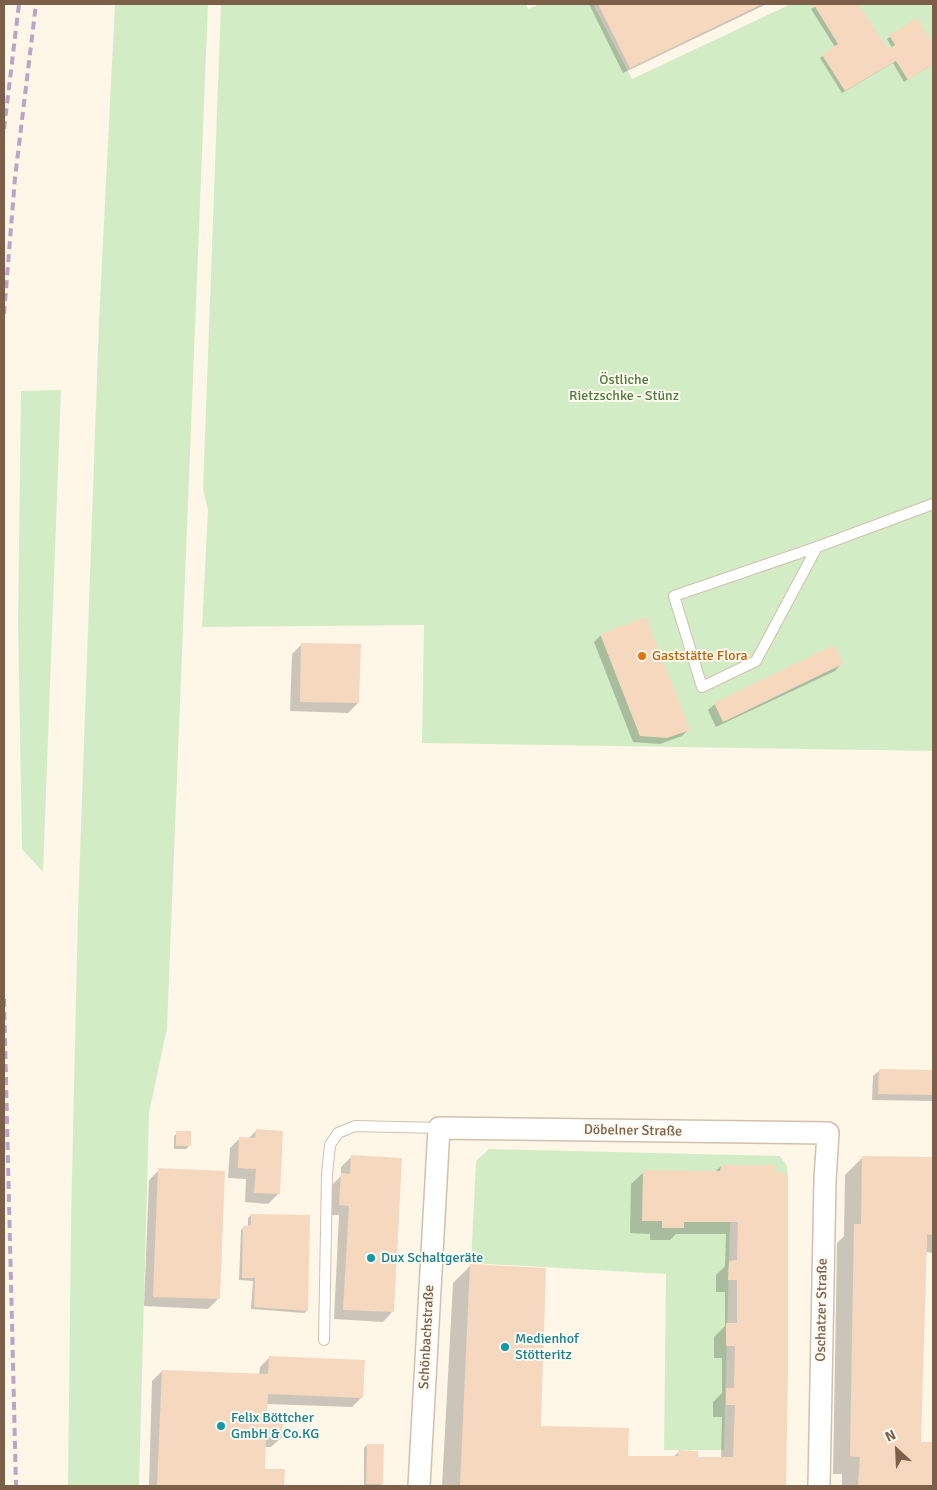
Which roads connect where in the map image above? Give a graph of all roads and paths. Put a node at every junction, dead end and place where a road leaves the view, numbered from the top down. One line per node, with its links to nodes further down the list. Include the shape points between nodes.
1 (933, 504): 2 (lane)
2 (817, 547): 2 (lane, via 674,596 702,687 756,661)
3 (439, 1128): 4 (street, Döbelner Straße); 5 (lane, via 355,1126 338,1133 330,1145); 6 (street, Schönbachstraße)
4 (828, 1133): 7 (street, Oschatzer Straße, via 824,1190)
5 (324, 1340)
6 (419, 1486)
7 (819, 1486)

